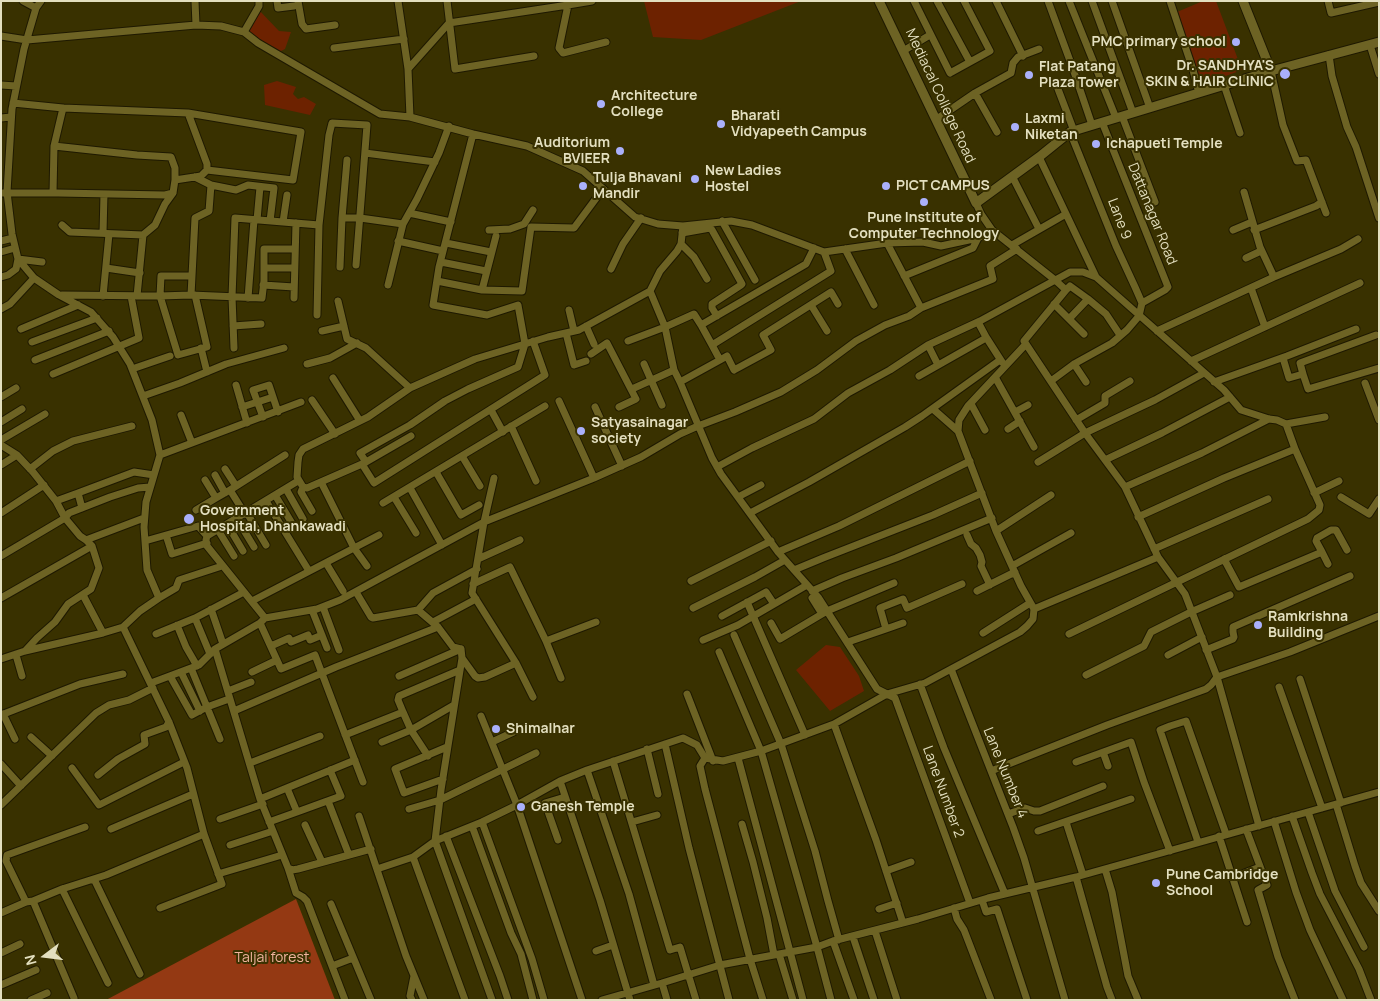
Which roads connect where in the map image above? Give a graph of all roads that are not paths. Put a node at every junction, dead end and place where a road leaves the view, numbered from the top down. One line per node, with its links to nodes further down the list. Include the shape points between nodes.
1 (23, 1): 24 (street)
2 (41, 1): 24 (street)
3 (195, 1): 26 (street)
4 (259, 1): 28 (street)
5 (277, 1): 22 (street, via 278,8)
6 (398, 1): 31 (street)
7 (447, 1): 25 (street)
8 (592, 1): 23 (street)
9 (879, 1): 36 (street, Mediacal College Road)
10 (914, 1): 29 (street)
11 (937, 1): 41 (street)
12 (964, 1): 41 (street, via 990,51)
13 (996, 1): 40 (street)
14 (1048, 1): 62 (street)
15 (1069, 1): 58 (street)
16 (1092, 1): 54 (street)
17 (1112, 1): 53 (street)
18 (1170, 1): 50 (street)
19 (1243, 1): 43 (street)
20 (1328, 1): 21 (street, via 1331,13)
21 (1379, 2)
22 (296, 3): 27 (street, via 306,29)
23 (568, 3): 25 (street); 33 (street, via 559,48 563,53)
24 (36, 8): 32 (street)
25 (449, 22): 39 (street, via 455,69); 42 (street)
26 (196, 25): 28 (street, via 221,26); 32 (street)
27 (335, 25)
28 (244, 32): 56 (street, via 258,44 380,114)
29 (930, 34): 36 (street); 41 (street, via 950,73)
30 (1, 36): 32 (street)
31 (404, 39): 35 (street); 42 (street)
32 (27, 40): 46 (street)
33 (606, 42)
34 (1374, 44): 38 (street); 44 (street)
35 (334, 48)
36 (902, 49): 60 (street, Mediacal College Road)
37 (1039, 49): 40 (street)
38 (1329, 55): 43 (street); 97 (street, via 1347,127)
39 (534, 56)
40 (1023, 56): 49 (street, via 1015,60 1011,72)
41 (970, 62)
42 (408, 68): 56 (street)
43 (1271, 71): 47 (street); 88 (street, via 1283,125 1297,161 1306,160)
44 (1379, 74)
45 (1, 85): 46 (street)
46 (16, 86): 51 (street)
47 (1224, 86): 50 (street); 66 (street)
48 (1058, 89): 64 (street, Lane 9)
49 (975, 93): 60 (street); 65 (street)
50 (1199, 93): 53 (street)
51 (13, 103): 52 (street); 57 (street)
52 (63, 108): 55 (street); 68 (street)
53 (1150, 108): 54 (street)
54 (1133, 113): 58 (street)
55 (188, 114): 74 (street); 74 (street, via 301,132 293,180)
56 (410, 116): 63 (street)
57 (11, 117): 59 (street); 69 (street)
58 (1119, 117): 61 (street); 87 (street)
59 (1, 118)
60 (936, 119): 89 (street, Mediacal College Road)
61 (1102, 122): 62 (street); 177 (street, Dattanagar Road, via 1168,287)
62 (1092, 125): 64 (street)
63 (449, 126): 67 (street); 73 (street)
64 (1072, 131): 71 (street); 177 (street, Lane 9)
65 (997, 132)
66 (1240, 133)
67 (473, 134): 80 (street, via 527,146 583,171); 102 (street)
68 (54, 146): 77 (street, via 171,157); 81 (street)
69 (5, 149): 83 (street)
70 (365, 153): 73 (street); 95 (street); 107 (street, via 367,125 332,123)
71 (1039, 157): 75 (street); 93 (street)
72 (347, 160): 94 (street)
73 (435, 162): 91 (street)
74 (207, 170): 76 (street)
75 (1012, 176): 89 (street); 108 (street)
76 (195, 177): 77 (street); 78 (street)
77 (175, 180): 84 (street)
78 (211, 186): 79 (street, via 236,190 248,185); 147 (street, via 209,211 195,218)
79 (260, 187): 98 (street); 99 (street, via 274,188)
80 (603, 188): 96 (street, via 635,217); 162 (street, via 574,228 531,227 522,292)
81 (53, 192): 83 (street); 85 (street)
82 (1244, 192): 103 (street)
83 (4, 193): 117 (street)
84 (173, 193): 85 (street); 115 (street, via 154,225)
85 (104, 194): 114 (street)
86 (287, 195): 101 (street)
87 (1155, 202)
88 (1322, 202): 92 (street); 113 (street)
89 (976, 203): 111 (street)
90 (533, 210): 109 (street, via 524,224 510,229)
91 (409, 213): 102 (street); 106 (street)
92 (1326, 213)
93 (1066, 214): 108 (street); 150 (street)
94 (342, 218): 95 (street); 140 (street)
95 (360, 218): 106 (street); 139 (street)
96 (641, 218): 110 (street); 144 (street)
97 (1379, 218)
98 (256, 220): 99 (street); 170 (street, via 235,218); 171 (street)
99 (270, 221): 101 (street)
100 (722, 221): 110 (street); 127 (street, via 752,225); 154 (street)
101 (283, 222): 104 (street)
102 (451, 222): 122 (street)
103 (1252, 222): 112 (street); 113 (street)
104 (296, 223): 107 (street); 128 (street)
105 (62, 224): 114 (street, via 70,232)
106 (403, 224): 121 (street)
107 (319, 225): 184 (street)
108 (1039, 229): 125 (street)
109 (489, 230)
110 (682, 230): 124 (street); 185 (street, via 710,228 742,284 712,304)
111 (992, 230): 118 (street); 125 (street)
112 (1233, 230)
113 (1254, 230): 131 (street)
114 (106, 233): 115 (street); 141 (street)
115 (143, 235): 146 (street)
116 (496, 236): 133 (street)
117 (13, 238): 120 (street); 126 (street)
118 (978, 238): 123 (street, via 941,246 923,242); 148 (street, via 973,248)
119 (1358, 239): 151 (street)
120 (1, 241)
121 (398, 241): 130 (street); 159 (street)
122 (446, 243): 130 (street); 133 (street)
123 (887, 243): 129 (street); 148 (street)
124 (681, 244): 153 (street, via 694,257); 164 (street, via 660,271)
125 (1015, 247): 155 (street); 181 (street, via 990,266 993,279)
126 (15, 248): 132 (street); 135 (street)
127 (814, 248): 134 (street); 185 (street, via 806,264)
128 (295, 249): 142 (street, via 264,249); 143 (street)
129 (845, 249): 134 (street); 180 (street)
130 (443, 251): 138 (street)
131 (1261, 251): 136 (street); 151 (street)
132 (1, 252)
133 (491, 252): 145 (street)
134 (824, 252): 217 (street, via 831,271)
135 (18, 258): 137 (street); 149 (street, via 16,269); 152 (street)
136 (1246, 258)
137 (42, 262)
138 (440, 262): 145 (street); 156 (street)
139 (356, 265)
140 (340, 267)
141 (106, 268): 146 (street); 167 (street)
142 (264, 268): 143 (street); 158 (street)
143 (294, 268): 160 (street)
144 (611, 269)
145 (486, 271): 162 (street)
146 (140, 273): 168 (street)
147 (192, 276): 166 (street); 169 (street, via 161,276)
148 (904, 276): 181 (street)
149 (1, 277)
150 (1096, 277): 155 (street, via 1070,272); 186 (street)
151 (1274, 277): 161 (street)
152 (34, 278): 165 (street); 182 (street, via 10,304)
153 (707, 279)
154 (755, 280)
155 (1056, 280): 163 (street); 189 (street)
156 (437, 281): 162 (street); 213 (street, via 433,305 487,315 518,305)
157 (1360, 283): 196 (street)
158 (263, 285): 160 (street); 171 (street, via 262,298)
159 (388, 285)
160 (294, 287): 172 (street)
161 (1251, 288): 196 (street); 203 (street)
162 (482, 290)
163 (1066, 290): 173 (street, via 1070,286); 176 (street)
164 (650, 291): 194 (street); 195 (street, Lane Number 2)
165 (59, 295): 167 (street); 178 (street)
166 (193, 295): 169 (street); 170 (street); 219 (street, via 206,347)
167 (103, 296): 168 (street)
168 (134, 296): 169 (street); 218 (street, via 139,338)
169 (160, 296): 219 (street, via 178,354)
170 (232, 297): 171 (street); 192 (street)
171 (248, 298)
172 (294, 298)
173 (1088, 299): 188 (street); 206 (street, via 1106,314)
174 (338, 301): 193 (street)
175 (838, 304): 179 (street, via 831,292)
176 (1054, 304): 188 (street); 216 (street, via 1024,341)
177 (1142, 304): 186 (street)
178 (78, 305): 187 (street); 197 (street)
179 (811, 305): 202 (street); 226 (street, via 763,335 771,350 734,370 727,356)
180 (874, 305)
181 (921, 308): 290 (street, via 856,341 781,392)
182 (1, 309)
183 (569, 310): 201 (street)
184 (317, 315)
185 (717, 316): 191 (street)
186 (1139, 316): 203 (street); 206 (street)
187 (97, 318): 199 (street); 211 (street)
188 (1069, 319): 205 (street)
189 (978, 322): 208 (street); 215 (street)
190 (261, 324): 192 (street)
191 (701, 325): 195 (street, via 694,314); 217 (street)
192 (233, 326): 220 (street)
193 (344, 326): 200 (street); 212 (street, via 347,339)
194 (586, 326): 201 (street); 214 (street)
195 (665, 327): 210 (street); 237 (street, Lane Number 2)
196 (1265, 327): 229 (street)
197 (21, 329)
198 (1356, 330): 224 (street)
199 (109, 331): 218 (street); 225 (street)
200 (322, 331)
201 (574, 331): 204 (street)
202 (827, 331)
203 (1157, 331): 229 (street)
204 (566, 333): 209 (street); 228 (street, via 574,365)
205 (1084, 334)
206 (1120, 335): 232 (street, via 1112,343)
207 (1376, 335): 241 (street, via 1300,363)
208 (986, 338): 227 (street); 233 (street)
209 (533, 341): 213 (street); 273 (street, via 545,375)
210 (628, 341)
211 (32, 342)
212 (357, 343): 230 (street, via 330,358); 254 (street)
213 (525, 344): 254 (street, via 475,359); 310 (street, via 518,367 445,401 360,453)
214 (594, 344)
215 (928, 344): 233 (street); 313 (street, via 848,393 814,419)
216 (1026, 344): 234 (street); 246 (street)
217 (712, 345): 226 (street)
218 (119, 346): 236 (street); 240 (street)
219 (201, 348): 238 (street)
220 (234, 348)
221 (284, 348): 238 (street)
222 (591, 354): 255 (street, via 607,343)
223 (170, 356): 236 (street)
224 (1282, 358): 241 (street, via 1288,378); 250 (street)
225 (35, 360)
226 (720, 360): 248 (street)
227 (1000, 360): 234 (street); 272 (street)
228 (586, 361)
229 (1191, 362): 239 (street)
230 (307, 364)
231 (644, 364): 245 (street)
232 (1074, 364): 246 (street); 249 (street)
233 (938, 365): 242 (street)
234 (1005, 367): 243 (street)
235 (1379, 368): 241 (street, via 1308,389)
236 (132, 369): 256 (street)
237 (674, 370): 245 (street); 248 (street, Lane Number 2)
238 (207, 372): 256 (street)
239 (1204, 373): 250 (street); 296 (street)
240 (53, 374)
241 (1303, 374)
242 (919, 376)
243 (995, 377): 264 (street); 275 (street)
244 (333, 378): 283 (street)
245 (652, 380): 255 (street); 265 (street)
246 (1050, 381): 281 (street)
247 (1130, 381): 281 (street, via 1106,396 1105,403)
248 (680, 382): 290 (street, Lane Number 2)
249 (1086, 382)
250 (1214, 382): 258 (street)
251 (1365, 383): 282 (street)
252 (236, 385): 269 (street)
253 (16, 388): 257 (street)
254 (410, 388): 283 (street)
255 (632, 389): 270 (street, via 636,399)
256 (143, 396): 304 (street)
257 (1, 397)
258 (1230, 397): 280 (street, via 1241,410); 308 (street)
259 (273, 398): 262 (street); 262 (street, via 269,385 253,390); 274 (street)
260 (312, 400): 295 (street)
261 (559, 401): 320 (street)
262 (257, 402): 269 (street); 278 (street)
263 (301, 402): 274 (street)
264 (971, 404): 292 (street); 293 (street, via 959,420)
265 (662, 405)
266 (1028, 405): 275 (street)
267 (545, 406): 289 (street)
268 (595, 406): 312 (street)
269 (242, 407): 286 (street)
270 (619, 407)
271 (22, 409): 285 (street)
272 (933, 409): 293 (street); 354 (street, via 873,446)
273 (491, 410): 294 (street); 310 (street, via 374,483)
274 (278, 412): 278 (street)
275 (1015, 412): 284 (street)
276 (45, 414): 298 (street)
277 (181, 415): 299 (street)
278 (262, 417): 286 (street)
279 (1325, 417): 287 (street)
280 (1269, 419): 287 (street); 330 (street)
281 (1076, 420): 296 (street)
282 (1379, 420)
283 (360, 421): 295 (street)
284 (1020, 421): 291 (street); 301 (street)
285 (1, 422)
286 (247, 423): 299 (street)
287 (1286, 424): 302 (street)
288 (132, 426): 314 (street, via 73,440)
289 (511, 426): 294 (street); 322 (street)
290 (698, 426): 312 (street); 313 (street, Lane Number 2)
291 (1008, 429)
292 (985, 430)
293 (958, 431): 307 (street)
294 (503, 432): 306 (street)
295 (335, 434): 325 (street, via 303,449 298,462)
296 (1085, 434): 308 (street); 309 (street)
297 (411, 436): 310 (street)
298 (1, 440)
299 (192, 443): 304 (street)
300 (1, 445): 303 (street)
301 (1034, 447)
302 (1295, 449): 336 (street); 355 (street)
303 (17, 455): 311 (street); 314 (street)
304 (160, 455): 317 (street)
305 (285, 455): 332 (street)
306 (462, 456): 316 (street); 329 (street)
307 (970, 460): 335 (street); 384 (street)
308 (1105, 460): 330 (street)
309 (1038, 462)
310 (364, 463): 323 (street)
311 (1, 465)
312 (622, 466): 320 (street)
313 (717, 467): 340 (street, Lane Number 2)
314 (30, 469): 326 (street)
315 (225, 469): 332 (street)
316 (436, 472): 331 (street); 348 (street, via 461,515)
317 (154, 475): 328 (street); 334 (street, via 134,472)
318 (215, 475): 332 (street)
319 (494, 478): 361 (street)
320 (594, 478): 361 (street)
321 (205, 480): 342 (street)
322 (536, 481)
323 (321, 482): 325 (street, via 307,488); 380 (street)
324 (1339, 482): 336 (street)
325 (300, 484): 333 (street); 351 (street)
326 (44, 485): 345 (street); 352 (street)
327 (762, 485): 340 (street)
328 (150, 486): 349 (street); 357 (street)
329 (480, 486)
330 (1124, 487): 355 (street)
331 (410, 488): 339 (street); 377 (street)
332 (230, 489): 342 (street); 353 (street)
333 (286, 489): 337 (street); 360 (street)
334 (78, 493): 345 (street); 349 (street)
335 (982, 493): 358 (street); 398 (street, via 933,516)
336 (1314, 493): 390 (street, via 1320,506 1316,514)
337 (275, 495): 346 (street); 363 (street)
338 (1050, 495): 365 (street)
339 (394, 497): 347 (street); 366 (street)
340 (738, 497): 354 (street, Lane Number 2)
341 (1341, 497): 344 (street, via 1369,514)
342 (216, 498): 350 (street)
343 (1268, 499): 381 (street)
344 (1379, 499)
345 (56, 501): 356 (street)
346 (266, 501): 353 (street); 399 (street)
347 (383, 503)
348 (479, 505)
349 (82, 508): 356 (street)
350 (196, 510)
351 (312, 511)
352 (1, 513)
353 (246, 513): 359 (street); 376 (street)
354 (750, 513): 375 (street, Lane Number 2)
355 (1138, 516): 381 (street)
356 (65, 518): 371 (street); 386 (street)
357 (144, 518): 371 (street); 374 (street)
358 (992, 518): 365 (street); 408 (street)
359 (237, 519): 362 (street); 379 (street)
360 (303, 520)
361 (484, 522): 377 (street); 389 (street)
362 (227, 524): 364 (street); 383 (street)
363 (293, 525)
364 (218, 530): 372 (street); 387 (street)
365 (996, 531): 397 (street)
366 (416, 533)
367 (1071, 533): 397 (street)
368 (166, 535): 372 (street, via 198,526); 372 (street, via 172,554); 374 (street)
369 (378, 535): 380 (street)
370 (967, 535): 406 (street, via 980,555 981,566)
371 (86, 540): 378 (street)
372 (207, 540): 394 (street, via 207,546)
373 (520, 540): 389 (street)
374 (145, 541): 415 (street, via 146,570)
375 (771, 541): 384 (street, Lane Number 2); 401 (street)
376 (266, 545)
377 (442, 545): 411 (street)
378 (92, 546): 412 (street, via 99,568 91,589); 414 (street)
379 (254, 547)
380 (354, 548): 392 (street); 395 (street)
381 (1154, 549): 388 (street)
382 (1348, 550): 385 (street, via 1334,530 1317,538)
383 (243, 551)
384 (778, 552): 391 (street, Lane Number 2)
385 (1322, 552): 390 (street, via 1239,587); 393 (street)
386 (1, 556)
387 (234, 556)
388 (1158, 557): 402 (street); 420 (street)
389 (478, 559): 396 (street)
390 (1224, 559): 402 (street)
391 (785, 560): 398 (street, Lane Number 2); 422 (street)
392 (326, 563): 399 (street); 407 (street)
393 (1328, 564)
394 (222, 566): 410 (street); 415 (street, via 179,580 176,588)
395 (366, 566)
396 (477, 569): 404 (street); 425 (street, via 434,593)
397 (1014, 569): 406 (street); 420 (street)
398 (794, 570): 408 (street, Lane Number 2)
399 (310, 571): 417 (street)
400 (1350, 576): 455 (street, via 1233,627 1233,640)
401 (691, 581)
402 (1176, 582): 426 (street, via 1185,594); 444 (street)
403 (894, 583): 427 (street)
404 (474, 584): 416 (street, via 472,593); 448 (street, via 510,567)
405 (962, 584): 439 (street, via 907,608 903,599 880,608)
406 (990, 585): 409 (street)
407 (343, 591)
408 (810, 591): 419 (street); 427 (street, Lane Number 2, via 818,597)
409 (977, 591)
410 (244, 592): 417 (street); 423 (street)
411 (356, 592): 421 (street); 425 (street, via 374,618)
412 (83, 595): 440 (street); 456 (street, via 68,604 55,622)
413 (1230, 595): 426 (street)
414 (1, 598)
415 (159, 598): 438 (street)
416 (476, 599): 436 (street); 464 (street)
417 (252, 601): 432 (street)
418 (747, 602): 419 (street, via 766,592); 428 (street); 429 (street)
419 (774, 604): 429 (street)
420 (1032, 606): 441 (street); 466 (street, via 1032,619 1020,632)
421 (323, 607): 424 (street); 454 (street)
422 (693, 608)
423 (211, 609): 431 (street); 450 (street)
424 (312, 610): 432 (street); 445 (street)
425 (418, 610): 436 (street)
426 (1191, 612): 446 (street); 472 (street, via 1151,632 1144,646)
427 (824, 613): 434 (street, via 780,639); 449 (street, Lane Number 2)
428 (722, 616)
429 (753, 616): 447 (street); 499 (street)
430 (1379, 616): 477 (street)
431 (195, 618): 437 (street); 457 (street)
432 (262, 621): 450 (street); 451 (street)
433 (596, 622): 448 (street)
434 (771, 623)
435 (903, 623): 439 (street)
436 (435, 624): 453 (street, via 453,646); 470 (street)
437 (177, 625): 442 (street); 465 (street)
438 (123, 627): 440 (street); 481 (street)
439 (886, 629): 449 (street)
440 (103, 633): 456 (street)
441 (983, 633)
442 (156, 634)
443 (734, 634): 507 (street)
444 (1068, 634)
445 (322, 635): 451 (street, via 310,640 308,635 291,642 289,638); 452 (street)
446 (1202, 637): 455 (street); 460 (street)
447 (704, 640)
448 (546, 641): 476 (street)
449 (848, 642): 485 (street, Lane Number 2, via 877,689)
450 (223, 644): 457 (street)
451 (271, 646): 463 (street)
452 (327, 648)
453 (461, 649): 461 (street); 475 (street)
454 (339, 650)
455 (1206, 650): 477 (street)
456 (25, 651): 459 (street)
457 (212, 652): 465 (street); 483 (street)
458 (719, 652): 510 (street)
459 (16, 655): 462 (street); 473 (street)
460 (1168, 655)
461 (462, 658): 464 (street, via 478,678); 467 (street)
462 (1, 659)
463 (277, 660): 469 (street); 470 (street, via 281,668 314,655)
464 (516, 663): 486 (street)
465 (194, 667): 468 (street); 489 (street)
466 (951, 669): 480 (street); 529 (street, Lane Number 4)
467 (460, 670): 488 (street); 491 (street, via 399,696)
468 (181, 672): 474 (street); 489 (street)
469 (252, 672)
470 (322, 673): 490 (street); 498 (street)
471 (123, 674): 492 (street, via 80,684)
472 (1086, 675)
473 (22, 676)
474 (170, 676): 481 (street); 489 (street, via 192,715)
475 (398, 676)
476 (562, 678)
477 (1217, 678): 529 (street, via 1206,689); 565 (street)
478 (1300, 679): 545 (street)
479 (251, 682): 483 (street)
480 (920, 684): 485 (street); 597 (street)
481 (152, 686): 494 (street); 513 (street, via 129,700 109,705 96,713)
482 (1279, 687): 548 (street)
483 (228, 691): 487 (street)
484 (687, 694): 518 (street)
485 (887, 694): 495 (street); 601 (street, Lane Number 2, via 895,698)
486 (534, 697)
487 (229, 699): 489 (street); 490 (street)
488 (454, 705): 497 (street); 508 (street)
489 (203, 709): 503 (street)
490 (234, 711): 522 (street)
491 (403, 712): 497 (street); 498 (street)
492 (2, 714): 502 (street)
493 (481, 716): 505 (street)
494 (169, 722): 520 (street); 530 (street, via 166,727 144,735 145,744)
495 (834, 724): 499 (street); 590 (street)
496 (522, 728): 505 (street)
497 (412, 730): 504 (street); 514 (street)
498 (345, 735): 517 (street)
499 (805, 735): 507 (street)
500 (320, 736): 522 (street)
501 (31, 737): 513 (street)
502 (15, 739)
503 (220, 739)
504 (382, 742)
505 (492, 742): 526 (street)
506 (665, 744): 509 (street); 515 (street, via 683,738 697,745); 623 (street)
507 (781, 744): 510 (street); 612 (street, via 815,851)
508 (448, 747): 514 (street); 531 (street)
509 (647, 749): 519 (street); 539 (street)
510 (761, 751): 516 (street); 615 (street)
511 (1103, 752): 521 (street); 524 (street); 579 (street, via 1131,742)
512 (536, 753): 526 (street)
513 (52, 756): 534 (street)
514 (428, 756): 531 (street, via 395,768 404,793)
515 (704, 758): 518 (street); 622 (street, via 700,766 705,789)
516 (738, 758): 518 (street); 618 (street)
517 (355, 760): 527 (street); 532 (street)
518 (713, 760)
519 (613, 761): 528 (street); 560 (street)
520 (184, 762): 525 (street, via 99,805); 538 (street)
521 (1076, 762)
522 (250, 763): 544 (street)
523 (1, 764): 534 (street)
524 (1108, 766)
525 (72, 768)
526 (502, 769): 542 (street); 547 (street)
527 (330, 770): 536 (street); 543 (street, via 341,796)
528 (587, 770): 533 (street); 630 (street)
529 (991, 771): 552 (street, Lane Number 4)
530 (98, 775)
531 (443, 779): 542 (street)
532 (363, 782)
533 (560, 782): 540 (street); 547 (street)
534 (22, 786): 546 (street)
535 (1103, 786): 552 (street, via 1040,811 1025,808)
536 (287, 788): 544 (street); 550 (street)
537 (1379, 792): 545 (street)
538 (193, 794): 567 (street); 571 (street)
539 (658, 794)
540 (565, 797): 574 (street, via 545,804); 614 (street)
541 (1131, 798): 561 (street)
542 (440, 800): 549 (street); 575 (street)
543 (328, 801): 550 (street); 581 (street)
544 (262, 802): 556 (street); 558 (street)
545 (1339, 804): 548 (street); 606 (street, via 1354,866 1361,884)
546 (1, 805)
547 (517, 805): 559 (street); 645 (street)
548 (1322, 808): 551 (street)
549 (409, 809)
550 (297, 812): 558 (street)
551 (1308, 812): 555 (street); 616 (street, via 1335,891)
552 (1008, 814): 595 (street, Lane Number 4)
553 (657, 815): 560 (street)
554 (359, 816): 578 (street)
555 (1292, 816): 557 (street); 664 (street, via 1320,894 1359,968)
556 (220, 819)
557 (1274, 821): 565 (street); 663 (street, via 1310,930)
558 (269, 822): 569 (street)
559 (482, 822): 564 (street); 644 (street)
560 (632, 822): 627 (street, via 670,950 680,948)
561 (1066, 822): 570 (street); 592 (street)
562 (742, 824): 620 (street)
563 (305, 825): 583 (street)
564 (472, 826): 573 (street); 643 (street, via 521,954)
565 (1259, 826): 568 (street)
566 (85, 827): 585 (street, via 7,855)
567 (110, 829)
568 (1246, 829): 572 (street); 586 (street)
569 (273, 831): 577 (street); 580 (street)
570 (1038, 831)
571 (204, 834): 591 (street); 594 (street)
572 (1223, 835): 576 (street); 576 (street, via 1186,721 1160,730); 593 (street)
573 (446, 836): 575 (street); 642 (street)
574 (558, 840)
575 (435, 841): 582 (street); 641 (street)
576 (1198, 842): 579 (street)
577 (230, 845)
578 (370, 849): 581 (street); 588 (street)
579 (1170, 851): 589 (street)
580 (282, 855): 587 (street); 591 (street)
581 (349, 855): 583 (street)
582 (413, 857): 588 (street); 640 (street)
583 (322, 862): 587 (street, via 298,869)
584 (911, 862): 590 (street)
585 (4, 865): 599 (street)
586 (1260, 867): 593 (street); 662 (street, via 1267,885 1258,890)
587 (288, 868): 624 (street, via 296,893 307,901)
588 (377, 869): 628 (street)
589 (1106, 869): 592 (street); 661 (street, via 1128,976)
590 (886, 871): 600 (street)
591 (218, 874): 603 (street, via 222,884)
592 (1080, 876): 595 (street); 660 (street)
593 (1232, 878): 608 (street)
594 (94, 879): 596 (street); 626 (street)
595 (1032, 887): 597 (street); 659 (street, Lane Number 4)
596 (62, 889): 599 (street); 629 (street)
597 (1005, 894): 598 (street)
598 (982, 900): 601 (street); 658 (street, via 986,912 997,909)
599 (30, 901): 607 (street); 634 (street)
600 (896, 903): 605 (street); 609 (street)
601 (970, 903): 604 (street)
602 (331, 904): 621 (street)
603 (160, 908)
604 (954, 908): 609 (street); 657 (street)
605 (879, 909)
606 (1379, 911)
607 (1, 913)
608 (1247, 922)
609 (903, 923): 610 (street)
610 (875, 931): 611 (street); 656 (street)
611 (853, 937): 612 (street); 655 (street)
612 (836, 941): 615 (street); 654 (street)
613 (20, 944): 619 (street)
614 (614, 945): 617 (street); 633 (street)
615 (817, 947): 618 (street); 653 (street)
616 (1364, 947)
617 (596, 951)
618 (791, 952): 620 (street); 652 (street)
619 (1, 953)
620 (776, 954): 622 (street); 651 (street)
621 (353, 958): 624 (street); 637 (street)
622 (750, 959): 623 (street); 650 (street)
623 (720, 965): 627 (street); 649 (street)
624 (332, 966): 636 (street)
625 (36, 970): 631 (street)
626 (140, 974)
627 (689, 974): 630 (street); 648 (street)
628 (414, 976): 638 (street); 639 (street)
629 (108, 983)
630 (658, 984): 633 (street); 647 (street)
631 (1, 985)
632 (47, 993): 635 (street)
633 (629, 996): 646 (street)
634 (74, 998)
635 (32, 1000)
636 (345, 1000)
637 (371, 1000)
638 (412, 1000)
639 (424, 1000)
640 (466, 1000)
641 (492, 1000)
642 (508, 1000)
643 (533, 1000)
644 (544, 1000)
645 (582, 1000)
646 (602, 1000)
647 (667, 1000)
648 (696, 1000)
649 (729, 1000)
650 (763, 1000)
651 (792, 1000)
652 (803, 1000)
653 (831, 1000)
654 (854, 1000)
655 (874, 1000)
656 (897, 1000)
657 (991, 1000)
658 (1027, 1000)
659 (1065, 1000)
660 (1112, 1000)
661 (1138, 1000)
662 (1295, 1000)
663 (1343, 1000)
664 (1371, 1000)

